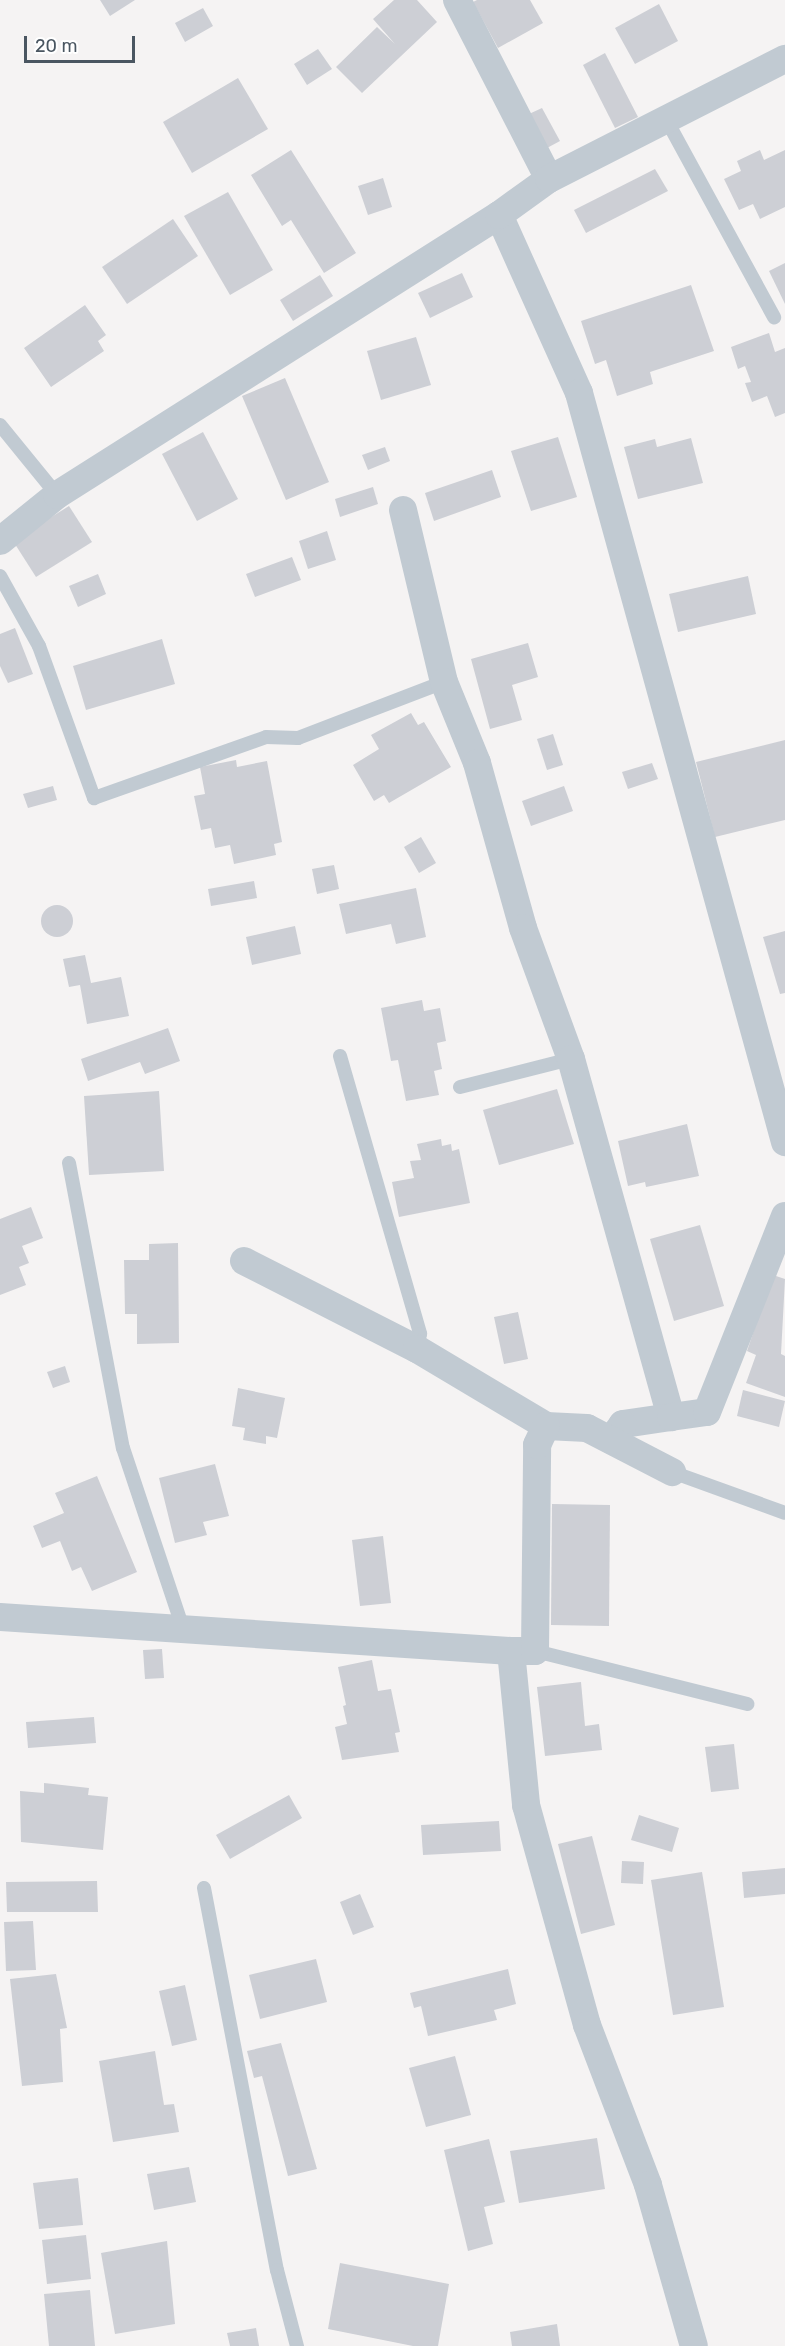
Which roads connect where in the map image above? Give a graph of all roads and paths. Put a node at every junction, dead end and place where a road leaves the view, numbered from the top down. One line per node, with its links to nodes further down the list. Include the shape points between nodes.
1 (457, 0): 4 (street)
2 (785, 59): 3 (street)
3 (666, 119): 4 (street); 6 (lane)
4 (549, 179): 5 (street)
5 (500, 215): 8 (street); 16 (street, via 579,393)
6 (774, 317)
7 (0, 425): 8 (lane)
8 (57, 495): 10 (street)
9 (403, 510): 12 (street)
10 (0, 541)
11 (0, 576): 12 (lane, via 39,646 94,798 266,737 298,738)
12 (444, 682): 14 (street, via 477,763 523,928)
13 (340, 1056): 20 (lane, via 420,1334)
14 (571, 1059): 15 (lane); 21 (street)
15 (460, 1087)
16 (785, 1142)
17 (69, 1163): 27 (lane, via 123,1448)
18 (785, 1215): 21 (street, via 707,1412)
19 (244, 1261): 20 (street)
20 (417, 1349): 22 (street)
21 (671, 1417): 23 (street, via 623,1424)
22 (546, 1426): 23 (street, via 587,1428); 28 (street, via 537,1445)
23 (611, 1440): 24 (street)
24 (672, 1472): 25 (lane)
25 (785, 1513)
26 (0, 1617): 27 (street)
27 (184, 1631): 28 (street)
28 (523, 1651): 29 (lane); 32 (street, via 526,1806 587,2025 648,2185)
29 (747, 1704)
30 (204, 1888): 31 (lane, via 275,2259)
31 (297, 2346)
32 (694, 2346)

